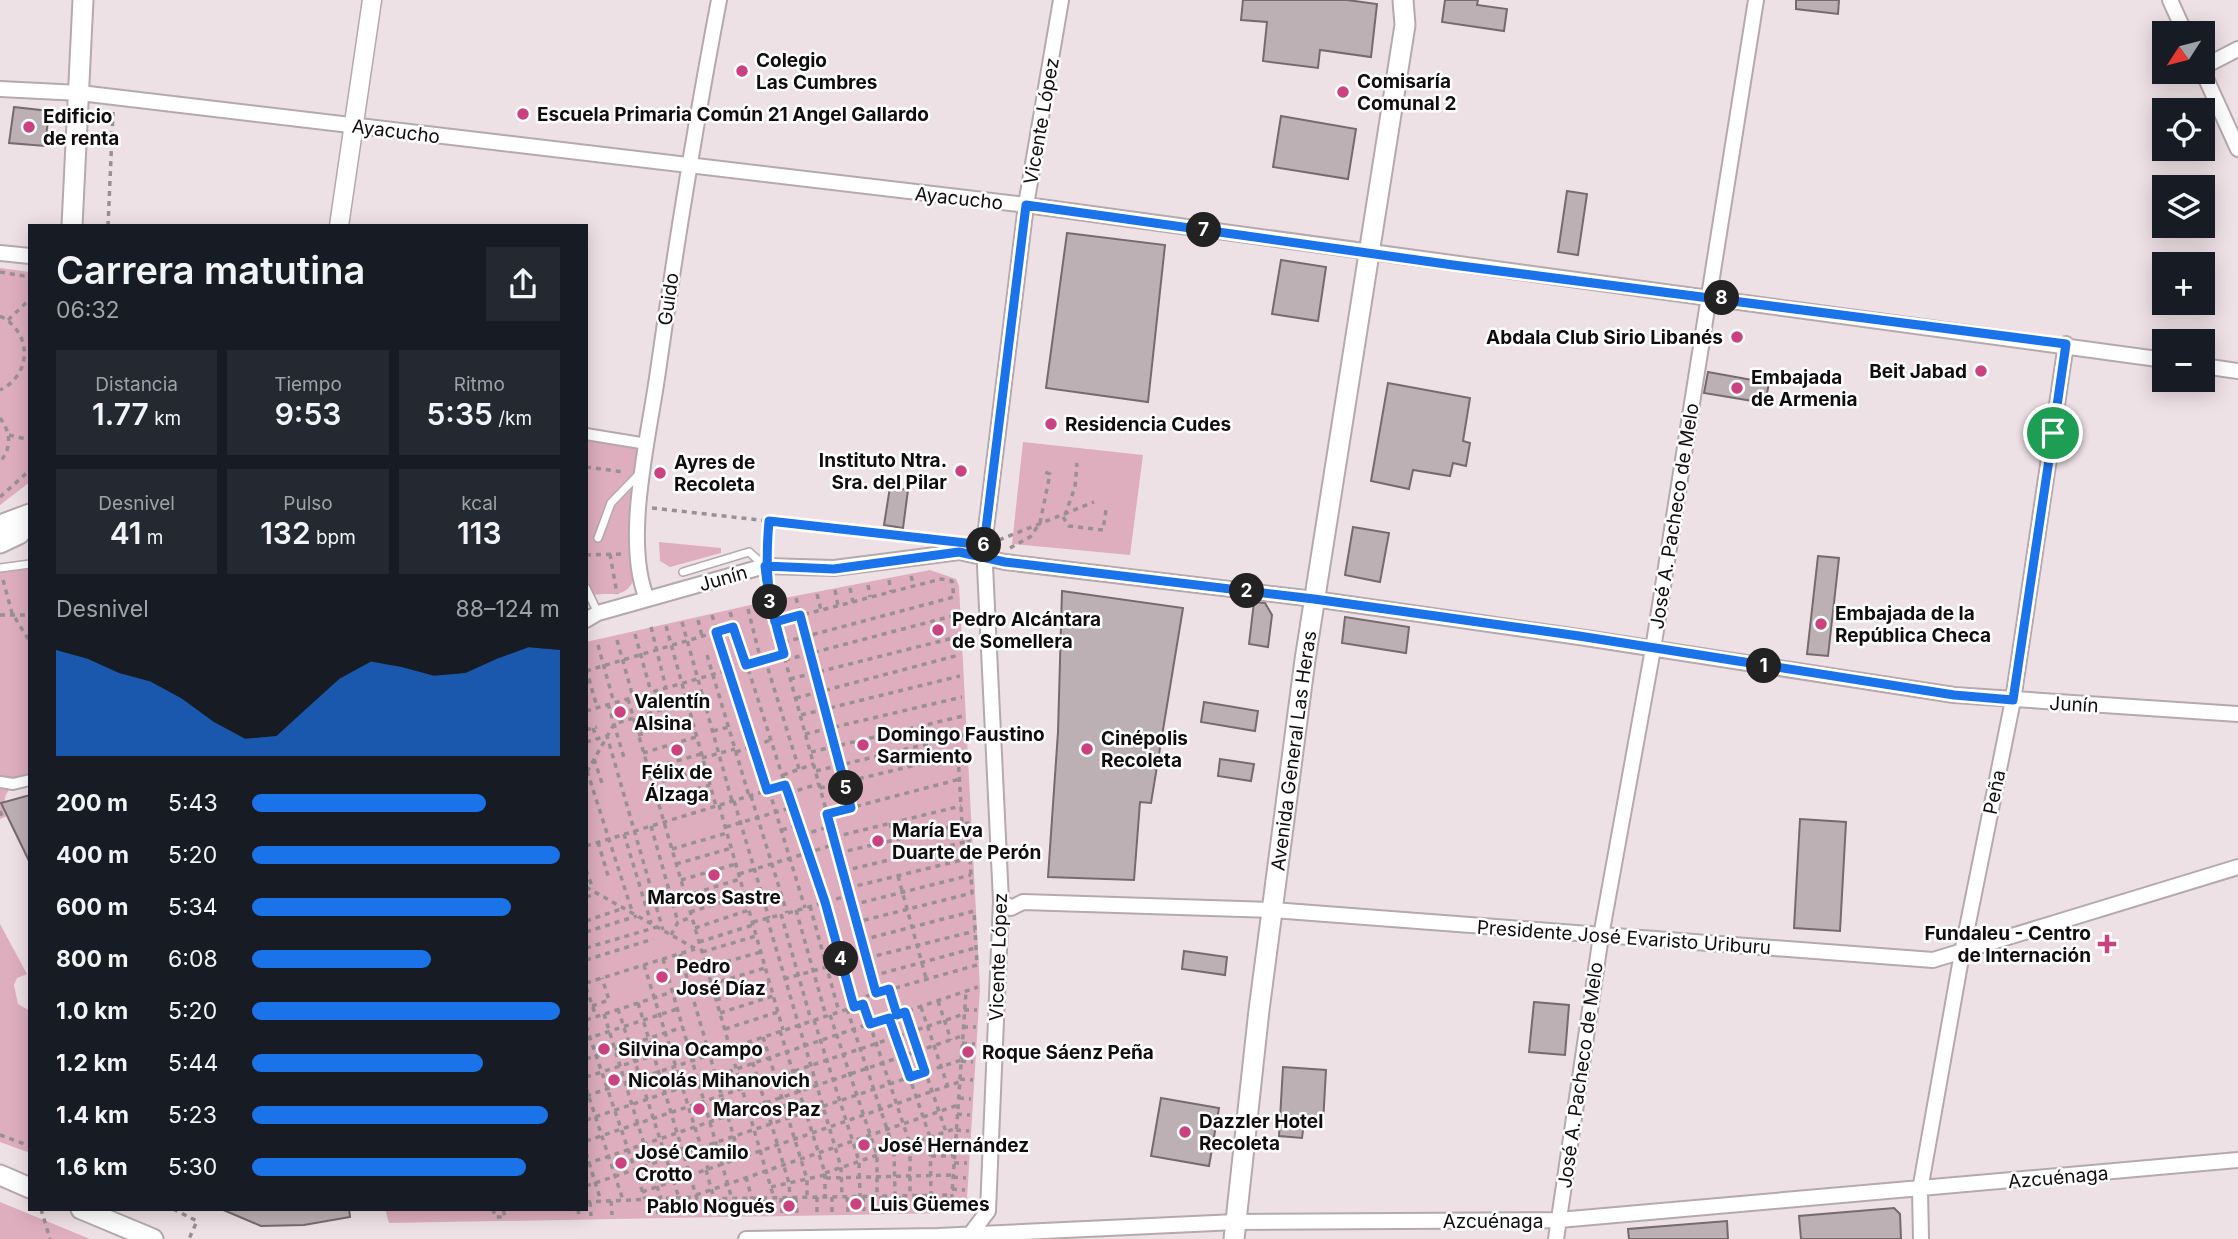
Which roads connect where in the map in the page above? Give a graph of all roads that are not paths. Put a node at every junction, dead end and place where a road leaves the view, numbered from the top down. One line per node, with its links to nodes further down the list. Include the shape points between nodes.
1 (83, 0): 13 (main road)
2 (372, 0): 14 (street)
3 (719, 0): 16 (street, Guido)
4 (1061, 0): 17 (street, Vicente López)
5 (1756, 0): 23 (street, José A. Pacheco de Melo)
6 (2170, 0): 8 (street)
7 (1409, 5): 21 (main road, Avenida General Las Heras)
8 (2180, 21)
9 (2238, 49): 10 (street)
10 (2216, 62)
11 (2210, 84): 15 (street)
12 (0, 89): 13 (street, Ayacucho)
13 (80, 93): 14 (street, Ayacucho); 18 (main road)
14 (354, 126): 16 (street, Ayacucho); 19 (street)
15 (2238, 149)
16 (687, 167): 17 (street, Ayacucho); 29 (street, Guido)
17 (1026, 205): 21 (street, Ayacucho); 36 (street, Vicente López)
18 (72, 224)
19 (339, 224)
20 (0, 253): 22 (street)
21 (1370, 253): 23 (street, Ayacucho); 43 (main road, Avenida General Las Heras)
22 (28, 256)
23 (1708, 296): 24 (street, Ayacucho); 45 (street, José A. Pacheco de Melo)
24 (2066, 344): 25 (street, Ayacucho); 46 (street, Peña)
25 (2152, 357)
26 (2215, 368): 27 (street)
27 (2238, 371)
28 (588, 434): 29 (street)
29 (641, 443): 30 (street, Guido)
30 (644, 470): 34 (lane, via 611,503); 42 (street, Guido, via 637,554)
31 (28, 515): 33 (main road)
32 (28, 523): 35 (main road, via 19,534)
33 (0, 525)
34 (598, 538)
35 (0, 543)
36 (983, 551): 38 (street, Junín, via 834,569); 43 (street, Junín); 51 (street, Vicente López)
37 (28, 564): 39 (lane)
38 (765, 566): 40 (lane, via 749,552); 42 (street, Junín)
39 (0, 568)
40 (683, 572)
41 (588, 598): 44 (lane)
42 (648, 599): 44 (street, Junín)
43 (1314, 599): 45 (street, Junín); 52 (main road, Avenida General Las Heras)
44 (592, 617)
45 (1653, 649): 46 (street, Junín); 53 (street, José A. Pacheco de Melo)
46 (2013, 700): 47 (street, Junín); 54 (street, Peña)
47 (2238, 714)
48 (28, 780): 49 (street)
49 (0, 782)
50 (2238, 867): 54 (street, Presidente José Evaristo Uriburu)
51 (1001, 901): 52 (street, Presidente José Evaristo Uriburu, via 1011,908 1023,902); 62 (street, Vicente López, via 988,1211)
52 (1273, 910): 53 (street, Presidente José Evaristo Uriburu); 61 (main road, Avenida General Las Heras)
53 (1601, 936): 54 (street, Presidente José Evaristo Uriburu, via 1933,960); 60 (street, José A. Pacheco de Melo)
54 (1962, 953): 58 (street, Peña)
55 (2238, 1160): 58 (street, Azcuénaga)
56 (0, 1175): 57 (main road)
57 (28, 1187)
58 (1920, 1190): 60 (street, Azcuénaga); 66 (street, Peña)
59 (86, 1211): 63 (main road)
60 (1559, 1220): 61 (street, Azcuénaga); 65 (street, José A. Pacheco de Melo)
61 (1235, 1231): 62 (street, Azcuénaga)
62 (969, 1236): 64 (street, Azcuénaga)
63 (153, 1239)
64 (746, 1239)
65 (1556, 1239)
66 (1921, 1239)

